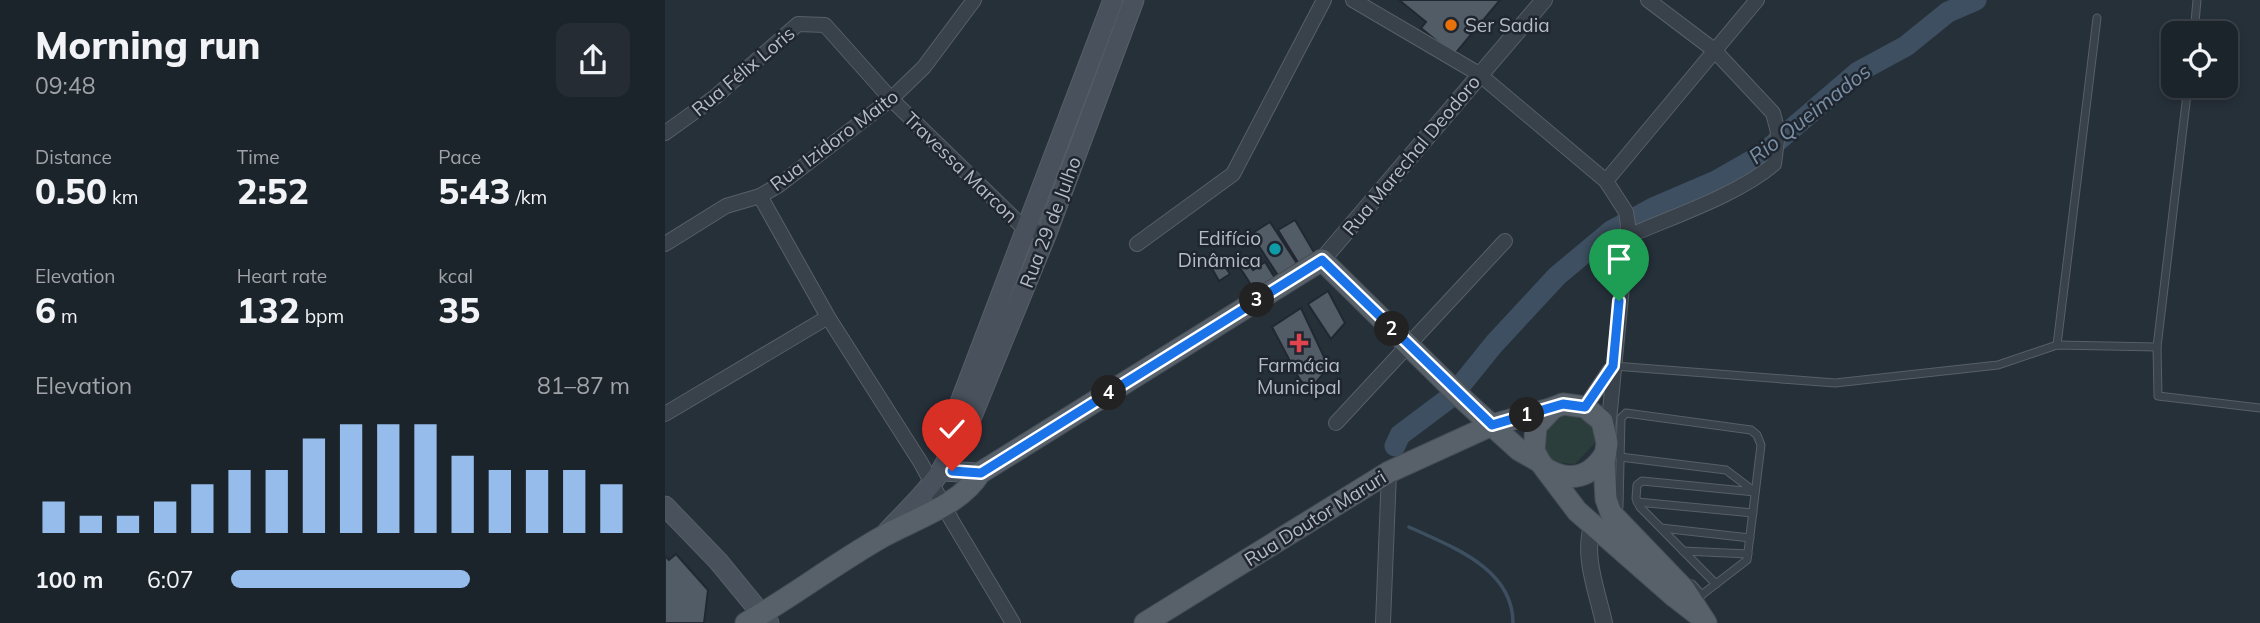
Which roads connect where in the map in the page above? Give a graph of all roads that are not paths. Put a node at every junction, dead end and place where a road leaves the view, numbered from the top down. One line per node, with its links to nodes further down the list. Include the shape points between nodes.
1 (974, 0): 16 (street, Rua Izidoro Maito, via 924,67)
2 (1113, 0): 21 (main road, Rua 29 de Julho)
3 (1134, 0): 22 (main road, Rua 29 de Julho)
4 (1324, 0): 25 (street, via 1233,174)
5 (1353, 0): 14 (street)
6 (1544, 0): 14 (street, Rua Marechal Deodoro)
7 (1648, 0): 13 (street)
8 (1757, 0): 13 (street)
9 (2197, 0): 11 (lane)
10 (2097, 18): 29 (lane)
11 (2195, 21)
12 (825, 25): 16 (street, Travessa Marcon); 17 (street, Rua Félix Loris, via 798,24 715,97)
13 (1714, 50): 18 (street); 20 (street, via 1773,113 1778,132 1774,164 1748,182)
14 (1479, 74): 18 (street); 26 (street, Rua Marechal Deodoro)
15 (2186, 98): 30 (lane)
16 (891, 99): 19 (street, Rua Izidoro Maito); 21 (street, Travessa Marcon)
17 (665, 133)
18 (1606, 181): 20 (street)
19 (760, 196): 24 (street, Rua Izidoro Maito, via 726,206); 27 (street)
20 (1627, 225): 31 (street)
21 (1026, 230): 22 (street, Travessa Marcon); 38 (main road, Rua 29 de Julho, via 951,426)
22 (1047, 233): 38 (main road, Rua 29 de Julho, via 966,431)
23 (1504, 241): 28 (street)
24 (665, 244)
25 (1137, 244)
26 (1322, 260): 28 (main road); 42 (main road, Rua Marechal Deodoro)
27 (828, 317): 35 (street); 43 (street, via 921,463)
28 (1408, 345): 36 (street); 37 (main road)
29 (2057, 345): 30 (lane); 31 (lane, via 1998,365 1835,383)
30 (2157, 347): 34 (lane, via 2158,396)
31 (1613, 366): 32 (street); 39 (street)
32 (1585, 407): 33 (main road); 39 (main road, via 1602,421)
33 (1553, 408): 37 (main road, Rua Doutor Maruri); 40 (main road, via 1536,426 1534,451)
34 (2260, 408)
35 (665, 414)
36 (1336, 423)
37 (1492, 425): 40 (main road); 41 (main road, Rua Doutor Maruri)
38 (956, 438): 43 (main road, Rua 29 de Julho)
39 (1611, 451): 40 (main road, via 1580,476 1558,476); 44 (lane, via 1726,470); 44 (lane, via 1626,413 1751,430 1761,445); 49 (main road)
40 (1544, 466): 49 (main road, via 1571,505)
41 (1389, 472): 60 (main road, Rua Doutor Maruri, via 1171,612); 61 (street)
42 (981, 473): 43 (main road); 46 (main road, Rua Marechal Deodoro)
43 (936, 478): 46 (street); 51 (main road, Rua Marechal Deodoro)
44 (1755, 492): 45 (lane, via 1642,481 1637,485); 48 (lane)
45 (1637, 502): 48 (lane); 50 (lane)
46 (943, 505): 51 (main road, Rua Marechal Deodoro); 59 (street)
47 (665, 506): 58 (main road)
48 (1753, 513): 53 (lane)
49 (1609, 515): 57 (main road); 62 (street, via 1588,539)
50 (1661, 528): 53 (lane); 54 (lane)
51 (882, 537): 58 (main road, Rua Marechal Deodoro)
52 (1648, 538): 57 (lane)
53 (1750, 538): 55 (lane)
54 (1683, 551): 55 (lane); 56 (lane)
55 (1748, 554): 56 (lane, via 1744,564)
56 (1716, 584): 57 (lane)
57 (1700, 609)
58 (760, 620)
59 (1013, 623)
60 (1145, 623)
61 (1383, 623)
62 (1604, 623)

